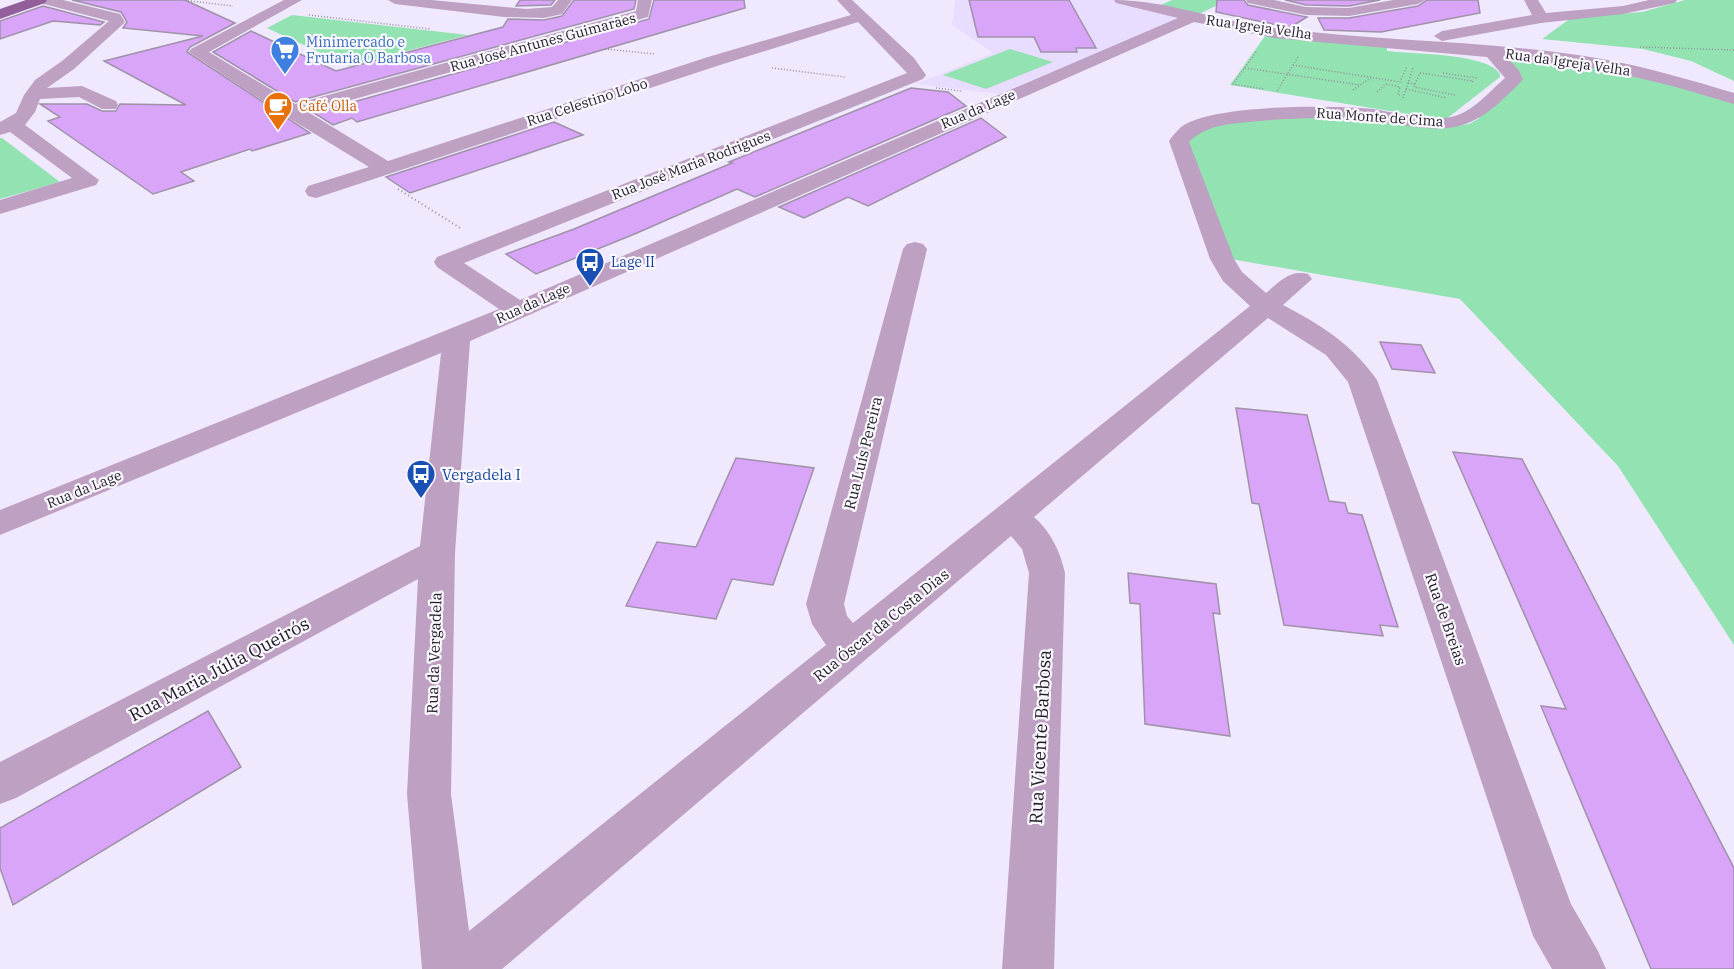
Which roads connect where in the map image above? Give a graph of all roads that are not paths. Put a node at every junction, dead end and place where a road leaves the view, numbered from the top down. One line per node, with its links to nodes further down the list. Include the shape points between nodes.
1 (40, 0): 13 (main road)
2 (45, 0): 19 (street, via 115,17 117,22)
3 (295, 0): 22 (street, via 196,52)
4 (395, 0): 5 (street, via 537,15 558,11)
5 (566, 0)
6 (645, 0): 22 (street, Rua José Antunes Guimarães, via 643,14)
7 (844, 0): 14 (street, Rua José Maria Rodrigues)
8 (1121, 0): 15 (street, Rua Igreja Velha)
9 (1253, 0): 10 (street, via 1306,10 1349,12)
10 (1418, 0)
11 (1531, 0): 16 (street)
12 (1670, 0): 16 (street, via 1630,9)
13 (0, 14)
14 (860, 17): 24 (street, Rua Celestino Lobo); 30 (street, Rua José Maria Rodrigues, via 917,75 446,262)
15 (1194, 17): 17 (street, Rua Igreja Velha, via 1274,33); 30 (street, Rua da Lage)
16 (1541, 18): 17 (street)
17 (1399, 43): 18 (street, Rua da Igreja Velha)
18 (1492, 52): 20 (street, Rua da Igreja Velha, via 1602,64); 29 (street, Rua Monte de Cima, via 1514,79 1465,120 1435,123 1314,112 1229,118 1193,126 1180,136 1222,259 1232,276)
19 (35, 94): 21 (street, via 82,91); 23 (street, via 26,115)
20 (1734, 99)
21 (109, 105)
22 (291, 111): 24 (street)
23 (6, 127): 26 (street, via 88,180)
24 (379, 170): 25 (street, Rua Celestino Lobo)
25 (316, 191)
26 (0, 207)
27 (915, 249): 35 (street, Rua Luís Pereira, via 825,603 827,619)
28 (1299, 279): 29 (street, Rua Óscar da Costa Dias)
29 (1266, 307): 32 (street, Rua Óscar da Costa Dias); 40 (street, Rua de Breias, via 1327,342 1362,380 1551,918)
30 (517, 310): 31 (street, Rua da Lage)
31 (457, 337): 33 (street, Rua da Lage); 34 (street, Rua da Vergadela)
32 (1012, 518): 35 (street, Rua Óscar da Costa Dias); 39 (street, Rua Vicente Barbosa, via 1032,534 1043,553 1047,573)
33 (0, 523)
34 (437, 553): 36 (street, Rua Maria Júlia Queirós); 37 (street, Rua da Vergadela, via 429,794)
35 (855, 646): 38 (street, Rua Óscar da Costa Dias)
36 (0, 784)
37 (448, 969)
38 (462, 969)
39 (1028, 969)
40 (1580, 969)

